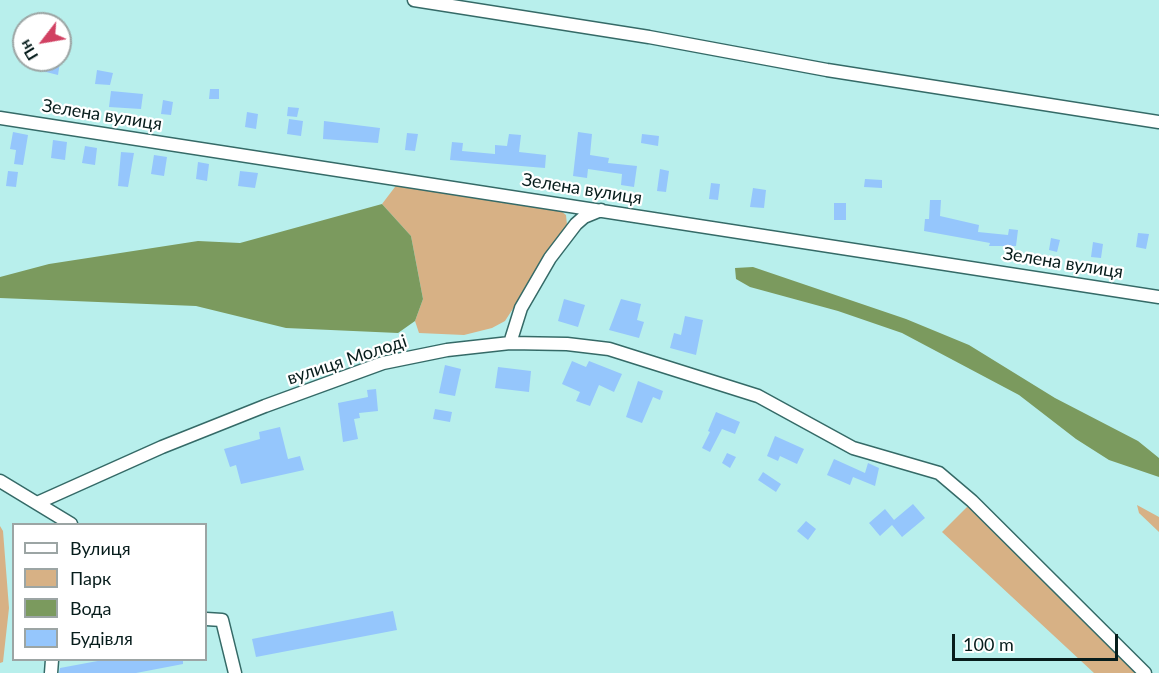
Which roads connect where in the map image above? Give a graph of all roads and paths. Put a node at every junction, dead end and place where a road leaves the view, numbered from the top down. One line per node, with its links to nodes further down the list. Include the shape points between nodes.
1 (414, 0): 3 (street)
2 (0, 118): 4 (street, Зелена вулиця)
3 (1159, 122)
4 (602, 210): 5 (street, Зелена вулиця); 6 (street, via 576,224 550,258 521,308)
5 (1159, 297)
6 (510, 343): 8 (street, вулиця Молоді, via 383,363 192,435); 12 (street, вулиця Молоді, via 609,349 658,363 758,396 853,448 928,468 949,481)
7 (0, 481): 8 (street)
8 (37, 503): 9 (street)
9 (68, 523)
10 (207, 619): 11 (street, via 222,620)
11 (235, 673)
12 (1145, 673)

